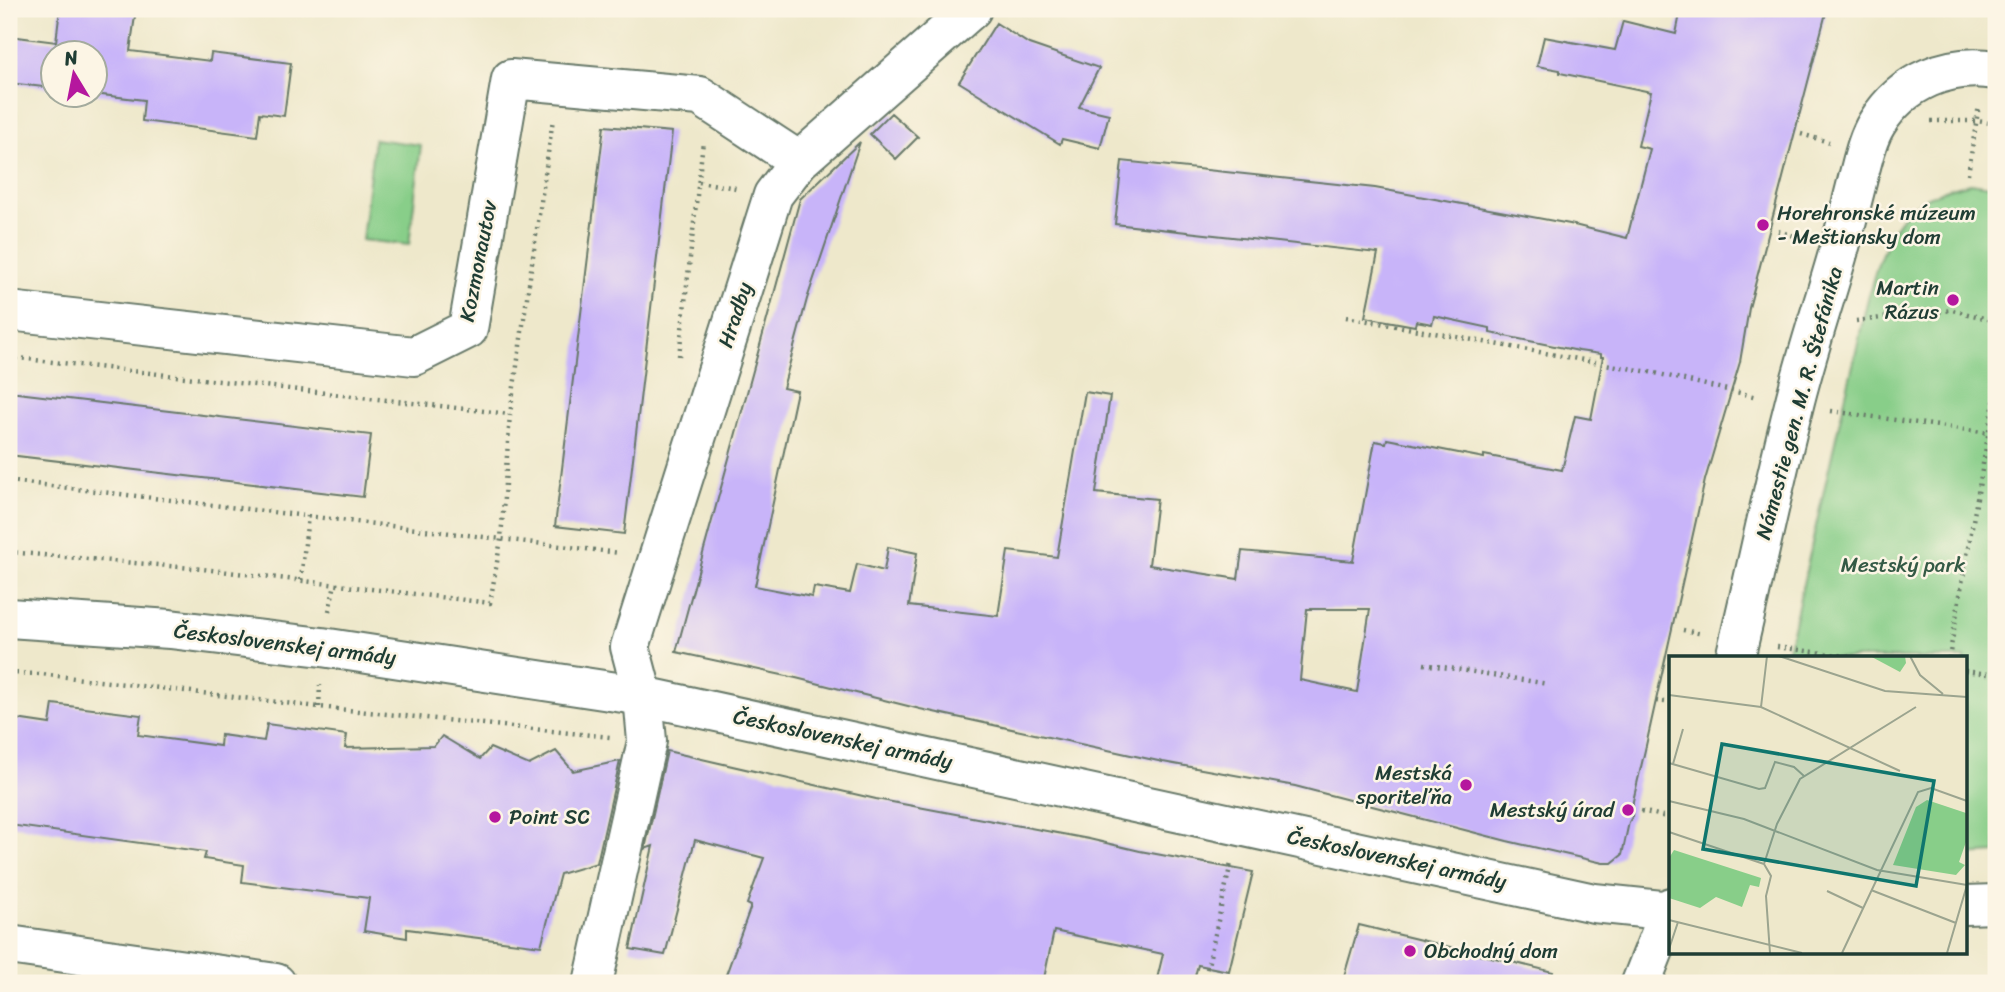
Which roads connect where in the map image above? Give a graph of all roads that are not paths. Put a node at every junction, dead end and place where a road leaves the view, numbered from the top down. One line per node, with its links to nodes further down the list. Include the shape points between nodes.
1 (972, 9): 3 (street, Hradby)
2 (1996, 70): 6 (street, Námestie gen. M. R. Štefánika, via 1935,74 1913,85 1877,123 1865,151 1793,407)
3 (799, 161): 4 (street, Kozmonautov, via 700,96 511,79 468,329 414,356); 7 (street, Hradby, via 773,195 631,647)
4 (9, 310)
5 (9, 618): 7 (street, Československej armády, via 309,645)
6 (1735, 656)
7 (643, 696): 10 (street, Československej armády, via 1594,903); 14 (street, Hradby, via 647,741)
8 (1996, 904): 9 (street)
9 (1966, 905)
10 (1669, 910)
11 (1669, 913): 15 (street)
12 (9, 945): 13 (street)
13 (276, 983)
14 (593, 983)
15 (1641, 983)

